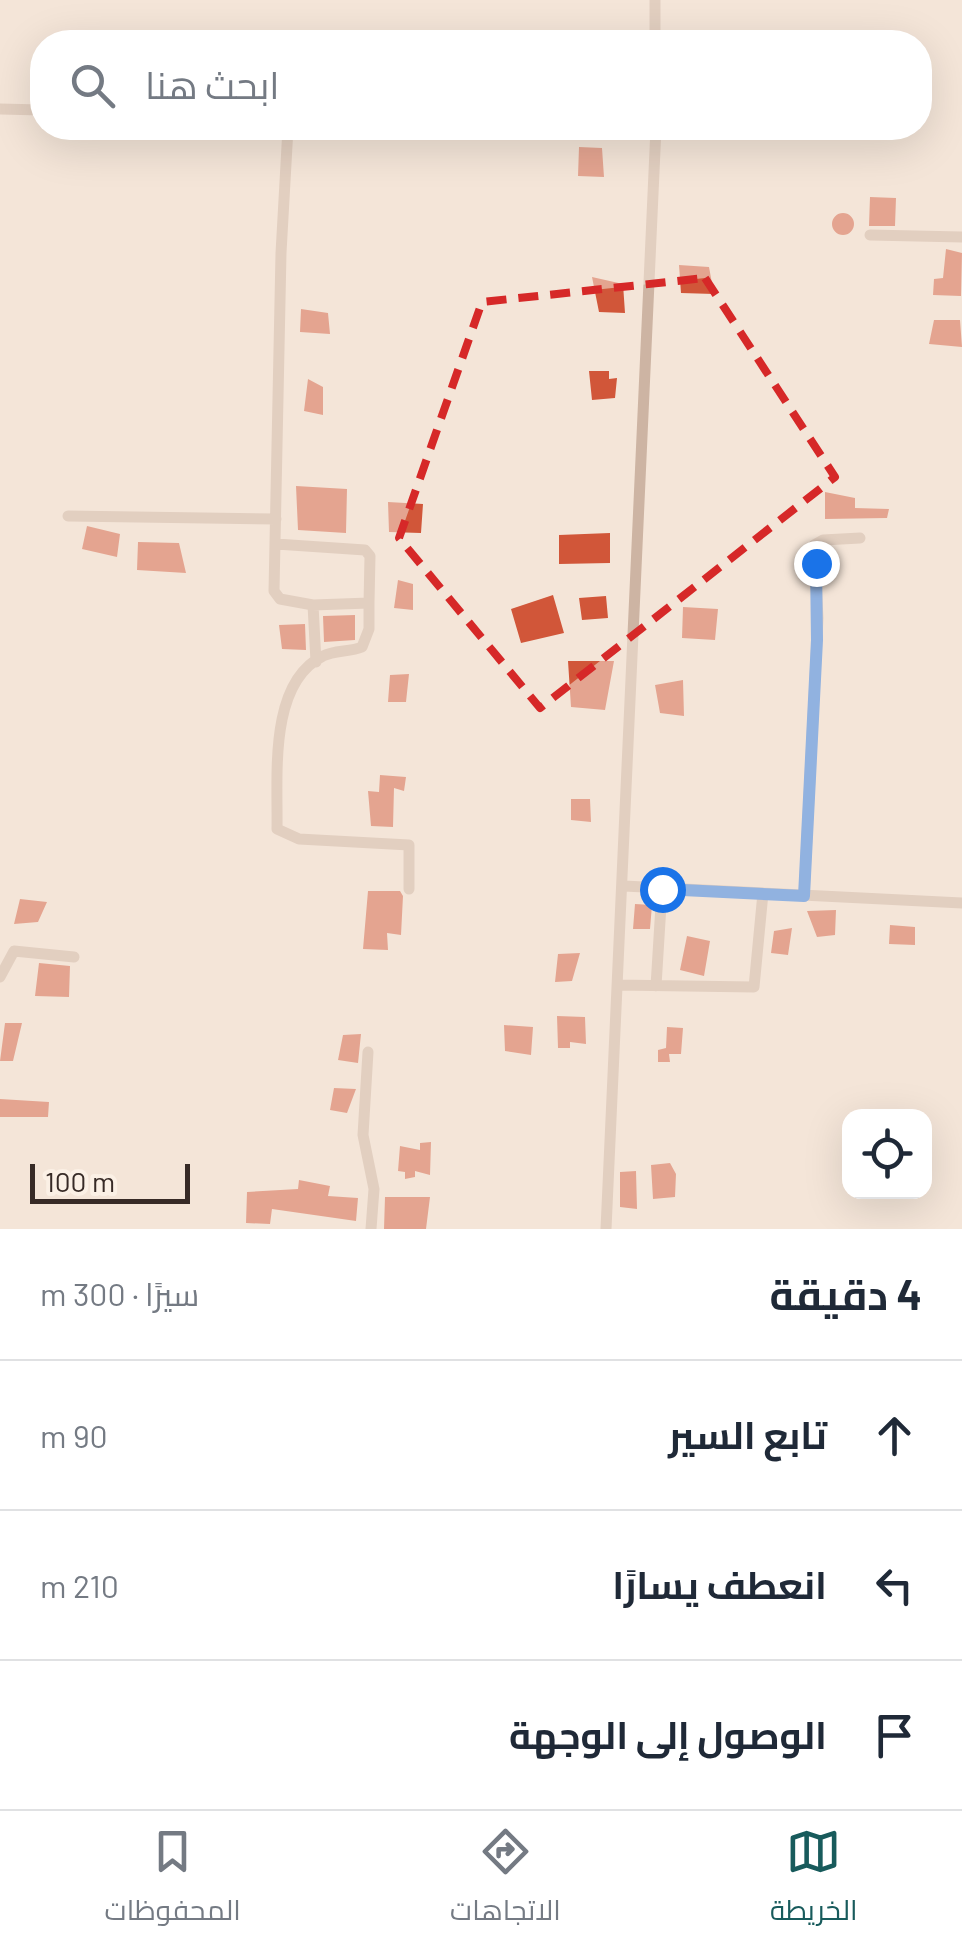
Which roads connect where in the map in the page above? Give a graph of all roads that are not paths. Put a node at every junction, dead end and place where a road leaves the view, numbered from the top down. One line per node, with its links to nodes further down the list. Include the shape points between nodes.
1 (655, 0): 2 (street)
2 (655, 30)
3 (0, 109): 4 (street)
4 (30, 110)
5 (288, 140): 10 (street)
6 (655, 140): 16 (street)
7 (870, 235): 8 (street)
8 (962, 236)
9 (68, 516): 10 (street)
10 (276, 519): 12 (street)
11 (860, 538): 20 (street, via 814,545 818,618)
12 (276, 544): 13 (street, via 365,550); 14 (street, via 274,591 280,599)
13 (369, 603): 14 (street); 15 (street, via 362,647)
14 (313, 606): 15 (street)
15 (316, 662): 17 (street, via 300,671 278,735 278,828 300,840 408,845)
16 (624, 886): 18 (street); 24 (street)
17 (409, 888)
18 (662, 889): 19 (street); 25 (street)
19 (764, 894): 20 (street); 25 (street, via 754,987)
20 (804, 896): 21 (street)
21 (962, 902)
22 (74, 957): 23 (street, via 14,950)
23 (0, 977)
24 (617, 986): 25 (street); 28 (street)
25 (656, 986)
26 (368, 1052): 27 (street, via 363,1135 374,1189)
27 (371, 1229)
28 (606, 1229)

